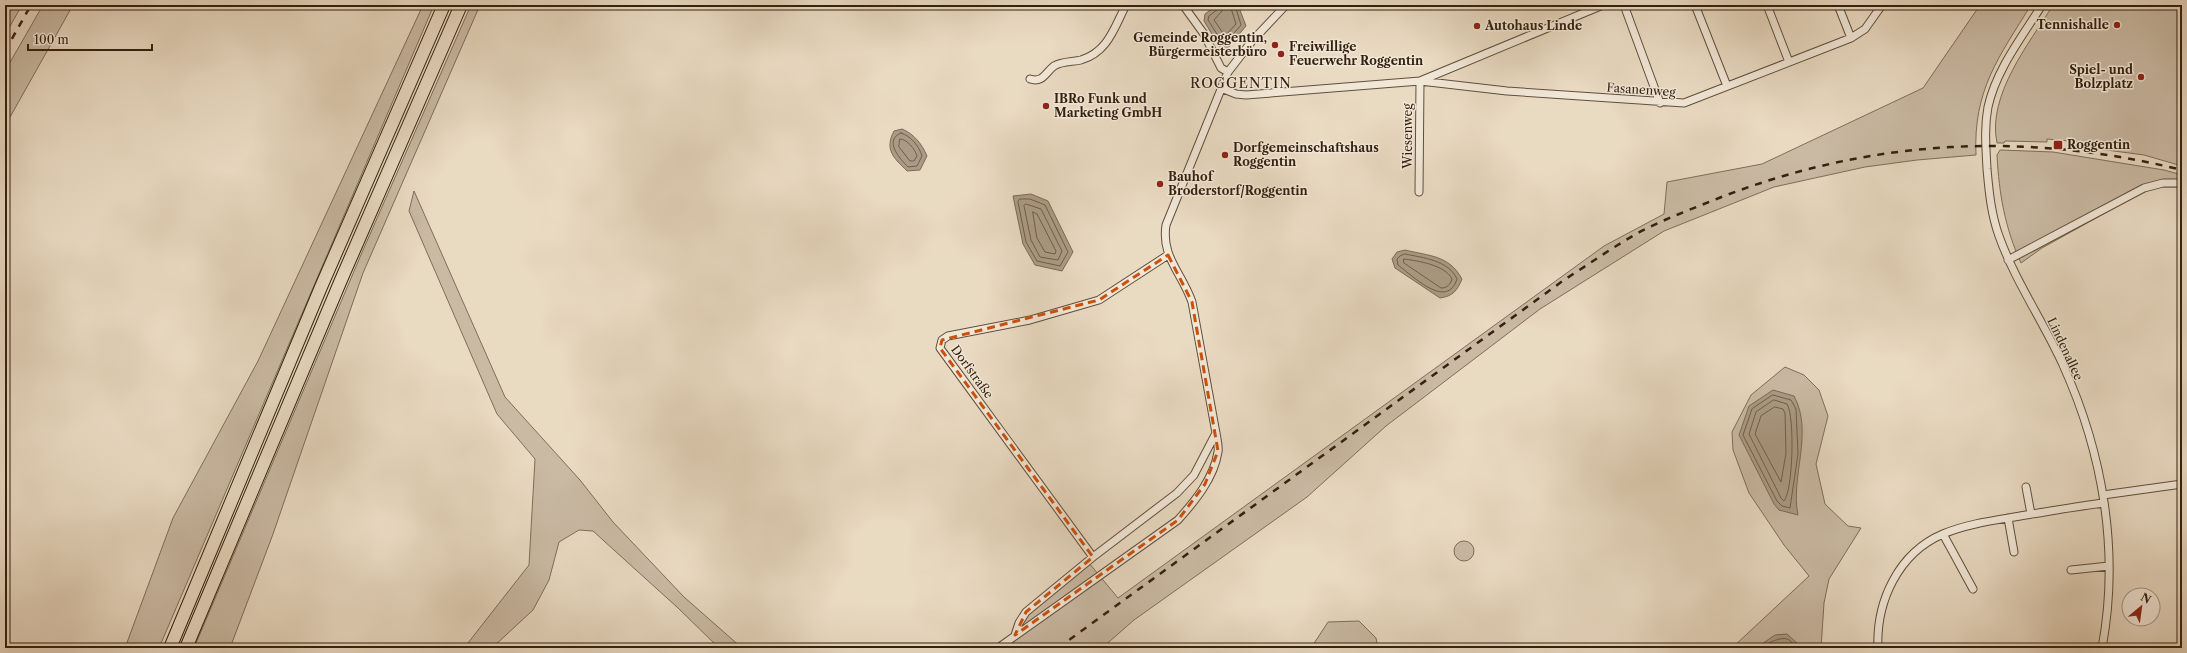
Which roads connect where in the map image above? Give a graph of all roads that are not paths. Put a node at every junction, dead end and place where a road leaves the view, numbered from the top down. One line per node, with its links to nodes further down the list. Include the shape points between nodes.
1 (444, 5): 38 (highway, via 321,287)
2 (462, 5): 39 (highway, via 341,280)
3 (1126, 5): 16 (street, via 1107,43 1098,53 1054,66 1037,81)
4 (1183, 5): 15 (street, via 1204,34 1221,68)
5 (1286, 5): 15 (street, via 1252,41)
6 (1603, 5): 17 (street)
7 (1624, 5): 20 (street)
8 (1696, 5): 18 (street)
9 (1767, 5): 14 (street)
10 (1838, 5): 13 (street)
11 (1882, 5): 13 (street, Fasanenweg, via 1865,29)
12 (2042, 5): 24 (street, Lindenallee, via 1999,75 1988,108 1986,146 1992,210)
13 (1850, 38): 14 (street, Fasanenweg)
14 (1789, 62): 18 (street, Fasanenweg)
15 (1228, 72): 19 (street)
16 (1030, 79)
17 (1420, 81): 19 (street, via 1246,95); 20 (street, Fasanenweg, via 1507,91); 22 (street, Wiesenweg)
18 (1727, 86): 20 (street, Fasanenweg, via 1684,103)
19 (1221, 88): 23 (street, via 1166,225 1165,241)
20 (1660, 102)
21 (2182, 183): 24 (street, via 2163,183 2144,188)
22 (1419, 192)
23 (1168, 255): 25 (street, via 1187,287 1192,302); 33 (street, Dorfstraße, via 1099,300 1030,320 948,336 940,344)
24 (2008, 260): 28 (street, Lindenallee, via 2063,365 2086,425)
25 (1216, 433): 33 (street, via 1194,475 1177,493); 37 (street, via 1218,451 1213,468 1196,499 1178,520)
26 (2182, 484): 28 (street)
27 (2026, 487): 29 (street)
28 (2104, 499): 29 (street); 34 (street, Lindenallee)
29 (2031, 514): 30 (street)
30 (2008, 518): 31 (street); 32 (street)
31 (1943, 534): 36 (street); 41 (street, via 1923,545 1904,564 1889,588 1878,623)
32 (2014, 552)
33 (1093, 557): 37 (street, via 1026,612 1018,623)
34 (2108, 566): 35 (street); 42 (street, Lindenallee, via 2108,598)
35 (2071, 570)
36 (1973, 589)
37 (1015, 635): 40 (street)
38 (170, 648)
39 (186, 648)
40 (998, 648)
41 (1878, 648)
42 (2102, 648)

